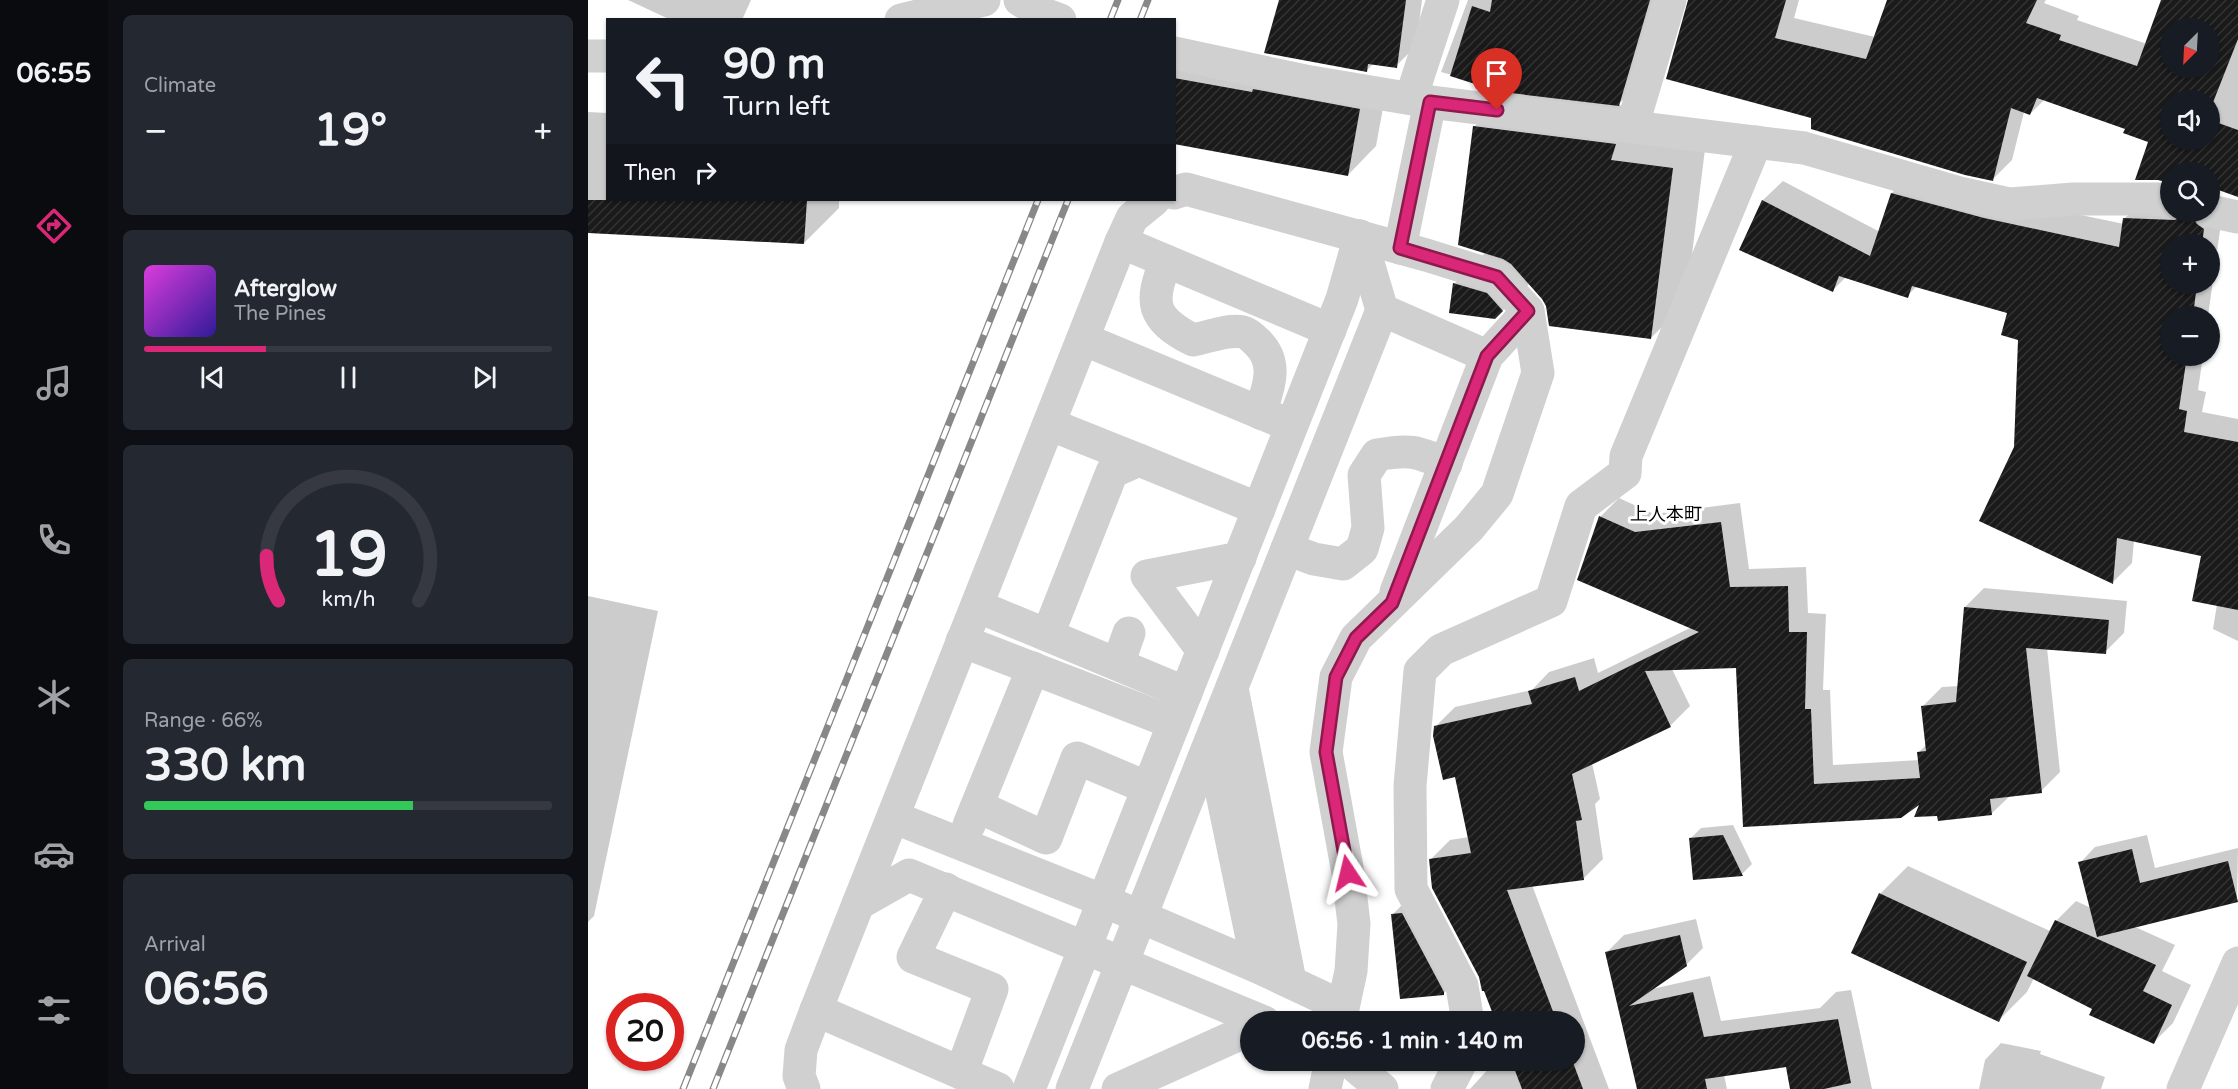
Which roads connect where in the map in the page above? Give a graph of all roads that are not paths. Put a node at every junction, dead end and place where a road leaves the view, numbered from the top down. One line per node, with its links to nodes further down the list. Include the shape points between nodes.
1 (984, 0): 5 (street)
2 (1020, 0): 6 (street)
3 (1443, 0): 10 (street)
4 (1670, 0): 11 (street)
5 (909, 18)
6 (1055, 18)
7 (1176, 53): 10 (street)
8 (588, 56): 9 (street)
9 (606, 57)
10 (1421, 100): 11 (street); 20 (street)
11 (1632, 127): 12 (street)
12 (1756, 142): 14 (street, via 1804,148 2010,204 2073,199); 64 (street, via 1626,456 1625,473 1581,506 1551,601 1441,650 1420,671 1410,786 1411,889 1462,986)
13 (1176, 192): 18 (street, via 1186,189)
14 (2160, 200)
15 (1153, 201): 19 (street, via 1132,218)
16 (2220, 214): 17 (street)
17 (2238, 218)
18 (1360, 236): 20 (street); 22 (street); 24 (street)
19 (1121, 242): 21 (street); 25 (street)
20 (1400, 248): 23 (street, via 1497,277)
21 (1166, 261): 24 (street); 27 (street, via 1156,285 1156,308 1173,330 1192,340 1227,332 1246,333 1270,361 1271,381)
22 (1382, 310): 26 (street); 33 (street)
23 (1528, 311): 26 (street); 35 (street, via 1538,372 1497,494 1469,528)
24 (1330, 330): 29 (street)
25 (1083, 339): 27 (street); 28 (street)
26 (1487, 356): 31 (street)
27 (1260, 413): 29 (street)
28 (1049, 424): 30 (street); 36 (street)
29 (1292, 426): 32 (street)
30 (1139, 460): 32 (street); 38 (street, via 1112,472)
31 (1446, 464): 33 (street, via 1402,450 1377,455 1364,476 1368,528 1362,549 1342,564); 35 (street)
32 (1258, 509): 34 (street)
33 (1287, 549): 43 (street)
34 (1240, 558): 40 (street); 40 (street, via 1147,576)
35 (1392, 603): 63 (street, via 1356,638 1336,677 1326,752 1354,924 1351,971)
36 (977, 606): 38 (street); 39 (street)
37 (1129, 633): 41 (street)
38 (1048, 634): 41 (street)
39 (962, 641): 42 (street); 49 (street)
40 (1203, 651): 44 (street)
41 (1118, 664): 44 (street)
42 (1033, 668): 45 (street); 48 (street)
43 (1232, 688): 46 (street); 60 (street)
44 (1186, 693): 45 (street)
45 (1174, 723): 47 (street)
46 (1211, 741): 55 (street); 59 (street, via 1225,867)
47 (1148, 788): 48 (street, via 1077,758 1046,838); 53 (street)
48 (977, 806): 50 (street)
49 (893, 817): 50 (street); 51 (street); 54 (street)
50 (962, 844): 53 (street)
51 (909, 875): 52 (street); 54 (street)
52 (946, 889): 56 (street); 70 (street, via 913,957 992,989)
53 (1104, 901): 55 (street); 56 (street)
54 (858, 904): 61 (street)
55 (1140, 918): 57 (street); 59 (street)
56 (1085, 947): 57 (street); 74 (street)
57 (1122, 963): 65 (street); 75 (street)
58 (2238, 963): 71 (street)
59 (1258, 967): 60 (street)
60 (1290, 981): 62 (street)
61 (816, 1010): 70 (street); 72 (street, via 801,1050 799,1076)
62 (1336, 1011)
63 (1342, 1011)
64 (1466, 1011)
65 (1240, 1012)
66 (1240, 1034): 76 (street)
67 (1329, 1071): 77 (street)
68 (1361, 1071): 78 (street)
69 (1456, 1071): 79 (street)
70 (961, 1073): 73 (street)
71 (2180, 1086)
72 (804, 1089)
73 (998, 1089)
74 (1029, 1089)
75 (1072, 1089)
76 (1118, 1089)
77 (1325, 1089)
78 (1382, 1089)
79 (1447, 1089)

